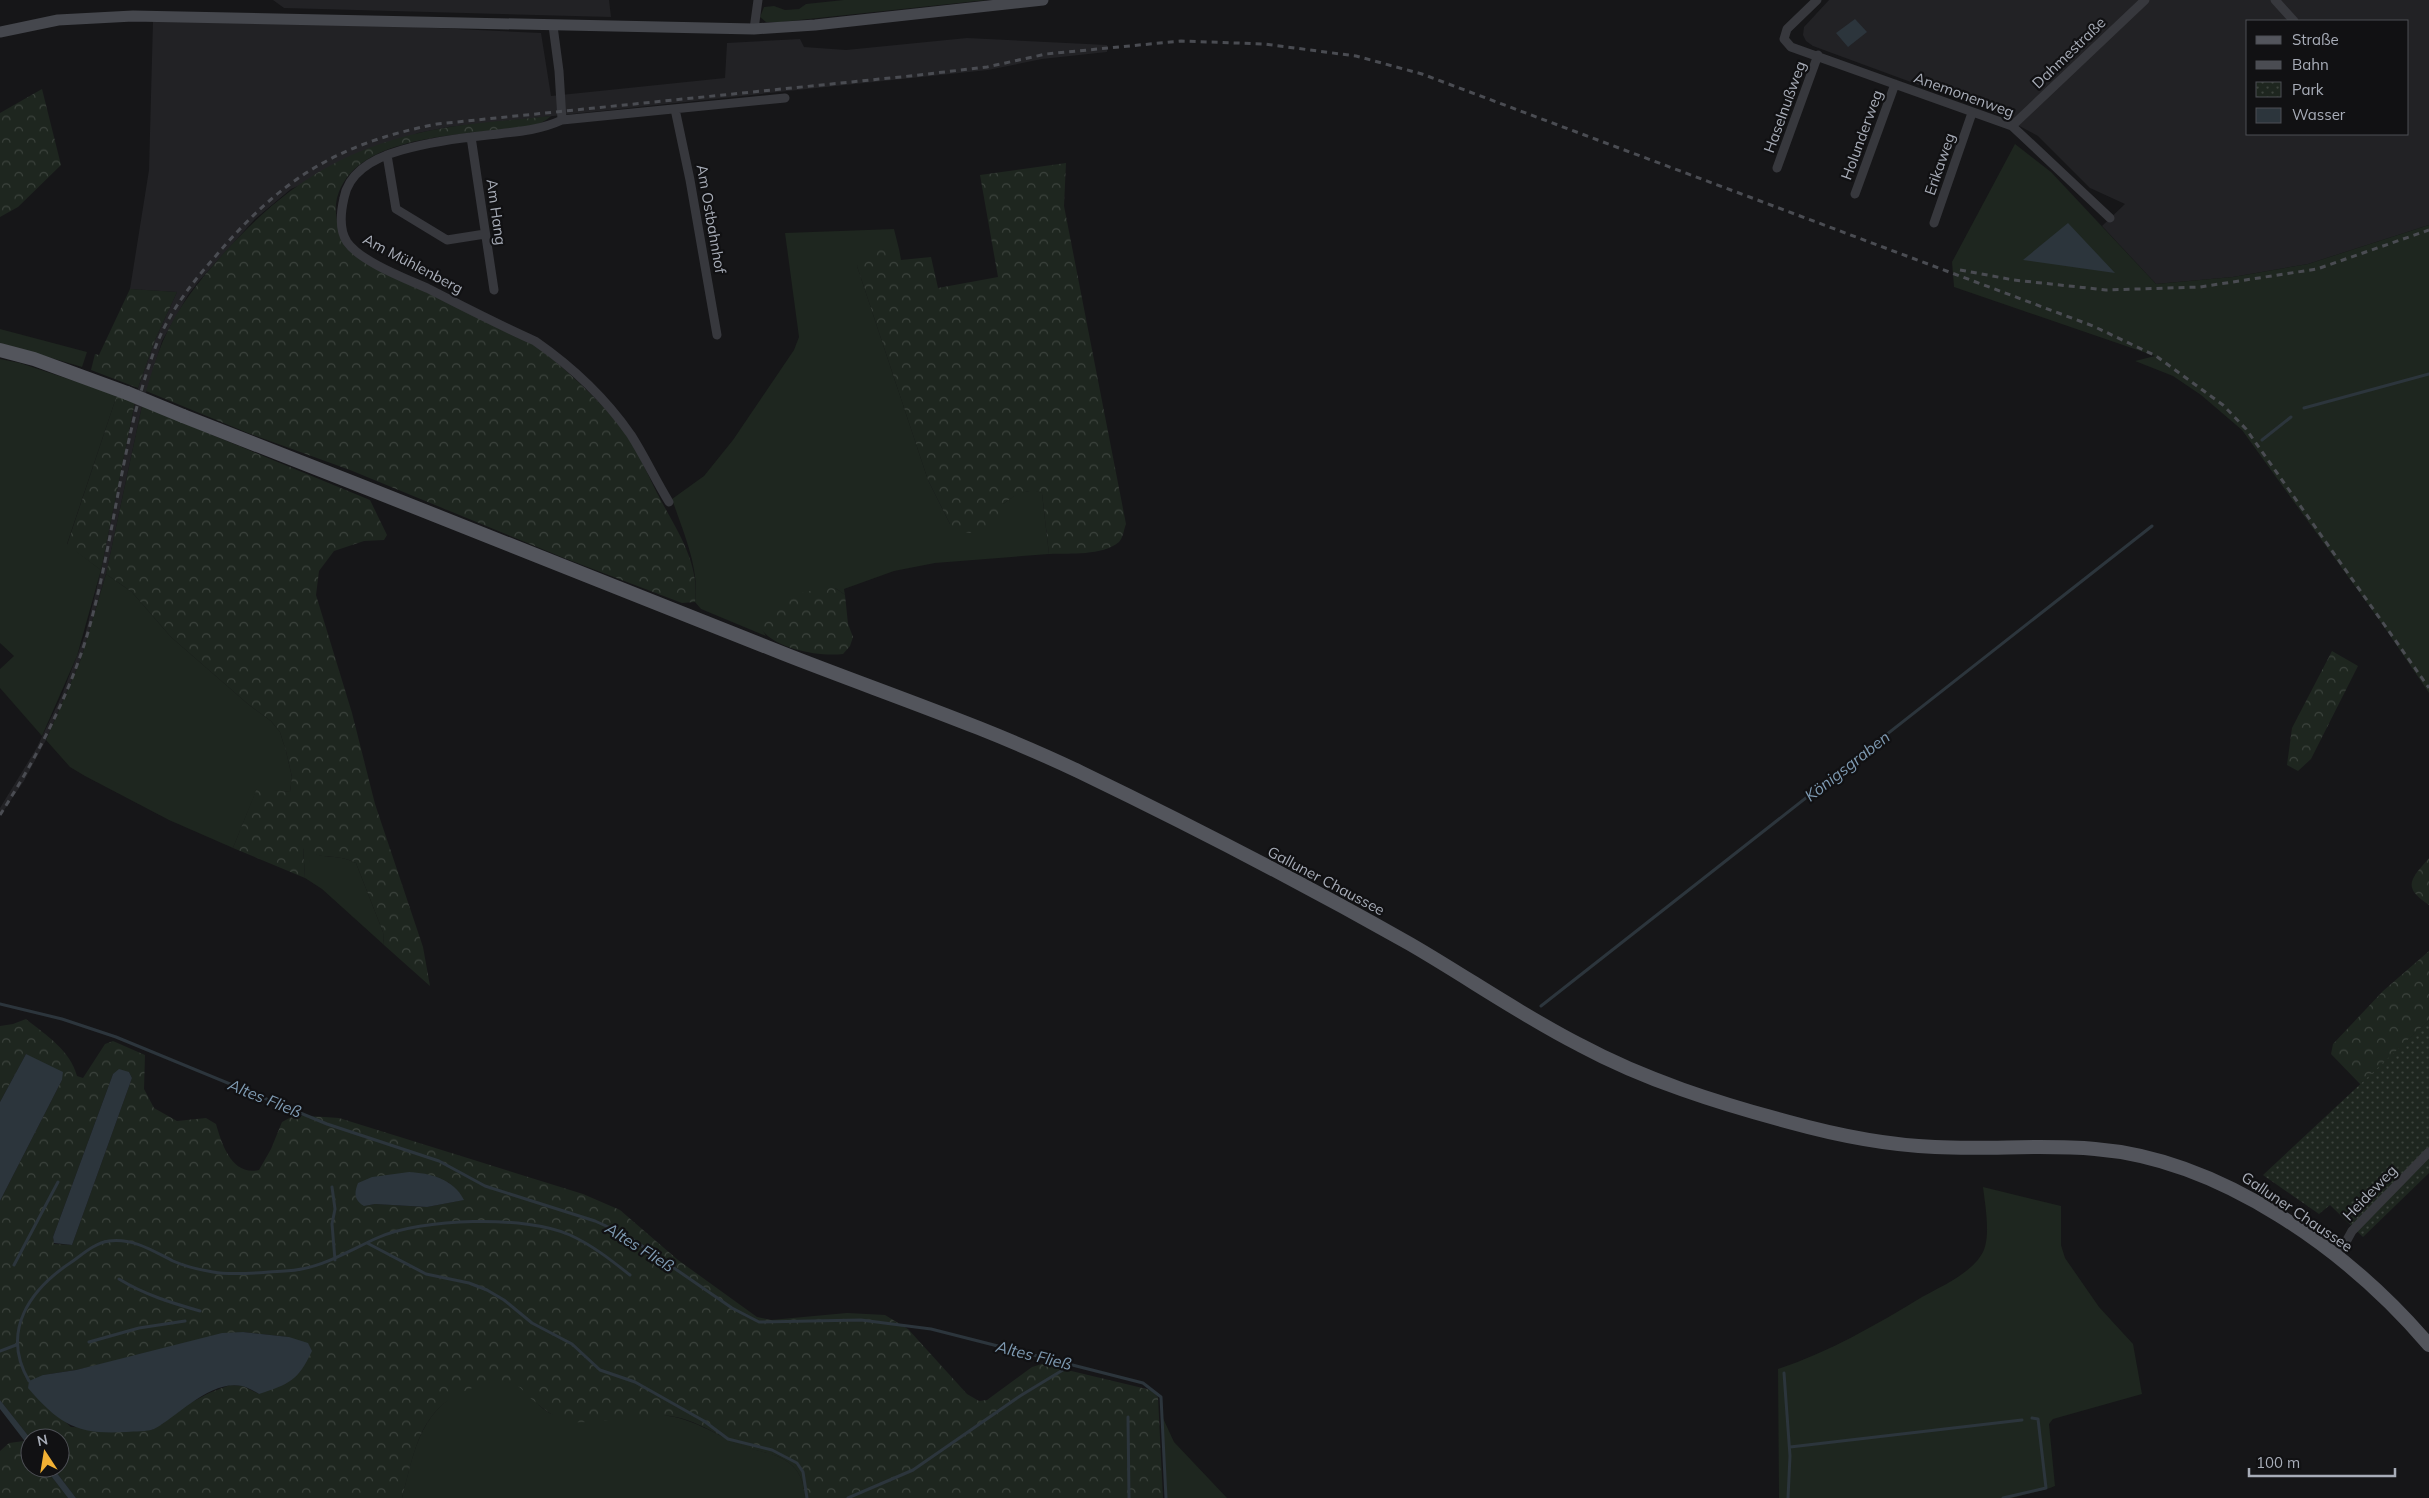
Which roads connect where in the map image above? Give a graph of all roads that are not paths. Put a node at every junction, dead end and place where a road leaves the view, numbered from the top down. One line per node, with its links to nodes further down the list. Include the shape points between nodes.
1 (758, 0): 8 (street)
2 (1043, 0): 8 (main road)
3 (1817, 0): 10 (street, Anemonenweg, via 1787,28 1784,39 1791,47)
4 (2145, 0): 16 (street, Dahmestraße)
5 (2274, 0): 6 (street)
6 (2293, 20)
7 (553, 26): 8 (main road); 9 (main road, via 133,16 58,20); 15 (street)
8 (754, 29)
9 (0, 32)
10 (1818, 55): 11 (street, Anemonenweg); 19 (street, Haselnußweg)
11 (1895, 84): 14 (street, Anemonenweg); 20 (street, Holunderweg)
12 (785, 98): 13 (street)
13 (675, 110): 15 (street); 25 (street, Am Ostbahnhof)
14 (1972, 113): 16 (street, Anemonenweg); 22 (street, Erikaweg)
15 (562, 120): 17 (street, Am Mühlenberg, via 539,129)
16 (2012, 126): 21 (street, Anemonenweg)
17 (471, 137): 18 (street, Am Mühlenberg, via 415,146); 23 (street, Am Hang)
18 (386, 155): 23 (street, via 396,209 447,240); 27 (street, Am Mühlenberg, via 358,172 348,187 341,221 347,242 370,260 554,354 611,409 632,436)
19 (1777, 168)
20 (1855, 194)
21 (2110, 218)
22 (1934, 224)
23 (485, 234): 24 (street, Am Hang)
24 (494, 290)
25 (717, 335)
26 (0, 350): 29 (main road, Galluner Chaussee, bridge, via 127,393 977,727 1075,770 1417,948 1559,1034 1607,1059 1696,1093 1784,1121 1879,1142 1934,1147 2065,1147 2120,1152 2170,1163 2224,1184 2280,1217)
27 (669, 502)
28 (2429, 1152): 29 (street, Heideweg, via 2352,1231)
29 (2337, 1258): 30 (main road, Galluner Chaussee, via 2381,1294)
30 (2429, 1345)

